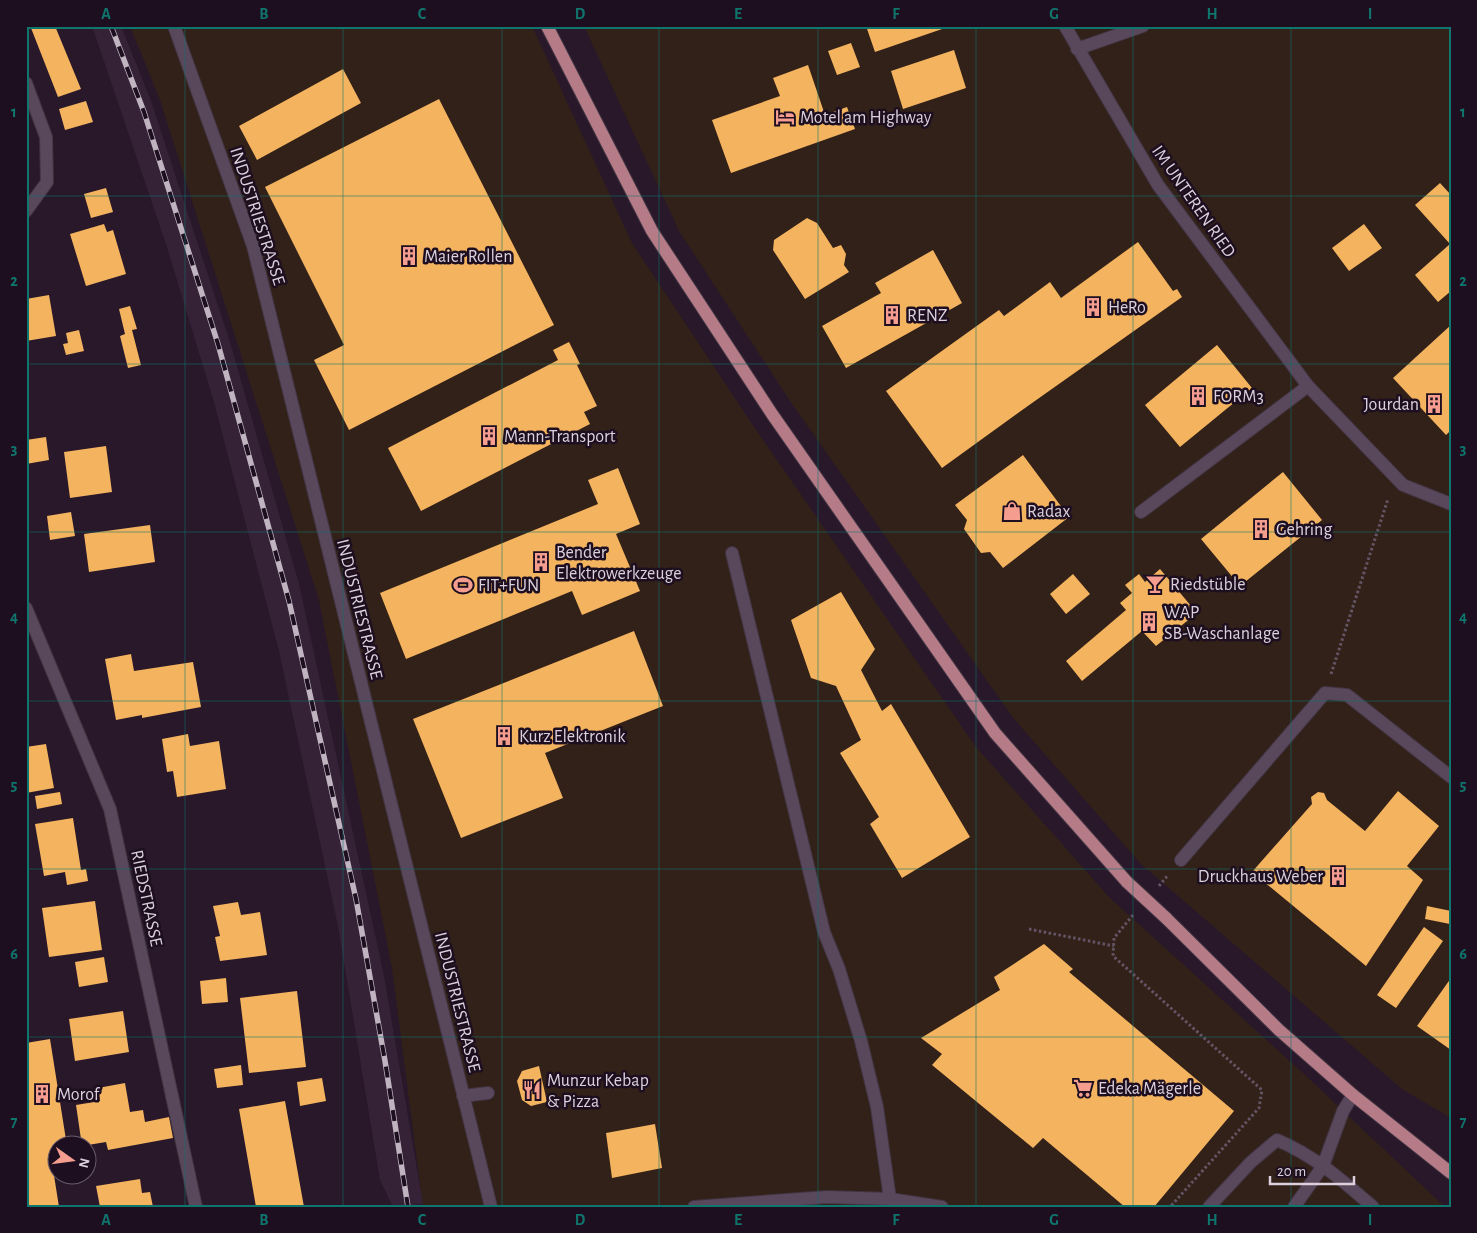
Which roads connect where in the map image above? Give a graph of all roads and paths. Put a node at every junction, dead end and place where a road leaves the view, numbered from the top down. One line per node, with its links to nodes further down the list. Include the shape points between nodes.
1 (174, 26): 23 (street, INDUSTRIESTRASSE, via 253,246)
2 (547, 26): 22 (main road, bridge, via 652,231 772,414 995,733 1127,882 1279,1030)
3 (1065, 26): 5 (street, IM UNTEREN RIED)
4 (1143, 26): 5 (street)
5 (1077, 49): 8 (street, IM UNTEREN RIED, via 1158,185)
6 (26, 83): 7 (street, via 46,137 47,182)
7 (26, 211)
8 (1308, 386): 9 (street, IM UNTEREN RIED); 11 (street)
9 (1395, 477): 10 (street, IM UNTEREN RIED, via 1403,485); 14 (path)
10 (1451, 504)
11 (1141, 512)
12 (732, 553): 26 (street, via 824,932 861,1041 877,1107)
13 (26, 608): 27 (street, RIEDSTRASSE, via 110,809)
14 (1325, 693): 15 (street, via 1347,695); 16 (street)
15 (1451, 778)
16 (1181, 860): 17 (path)
17 (1157, 888)
18 (1138, 909): 20 (path, via 1114,938)
19 (1029, 929): 20 (path)
20 (1114, 946): 31 (path, via 1113,956 1262,1090 1259,1108)
21 (488, 1093): 23 (street)
22 (1354, 1095): 24 (street, via 1343,1111); 25 (main road)
23 (463, 1096): 28 (street, INDUSTRIESTRASSE)
24 (1323, 1166): 32 (street, via 1277,1140 1251,1162); 33 (street); 34 (street)
25 (1451, 1173)
26 (890, 1203): 29 (street, via 827,1197); 30 (street)
27 (196, 1207)
28 (491, 1207)
29 (694, 1207)
30 (942, 1207)
31 (1170, 1207)
32 (1209, 1207)
33 (1294, 1207)
34 (1373, 1207)

